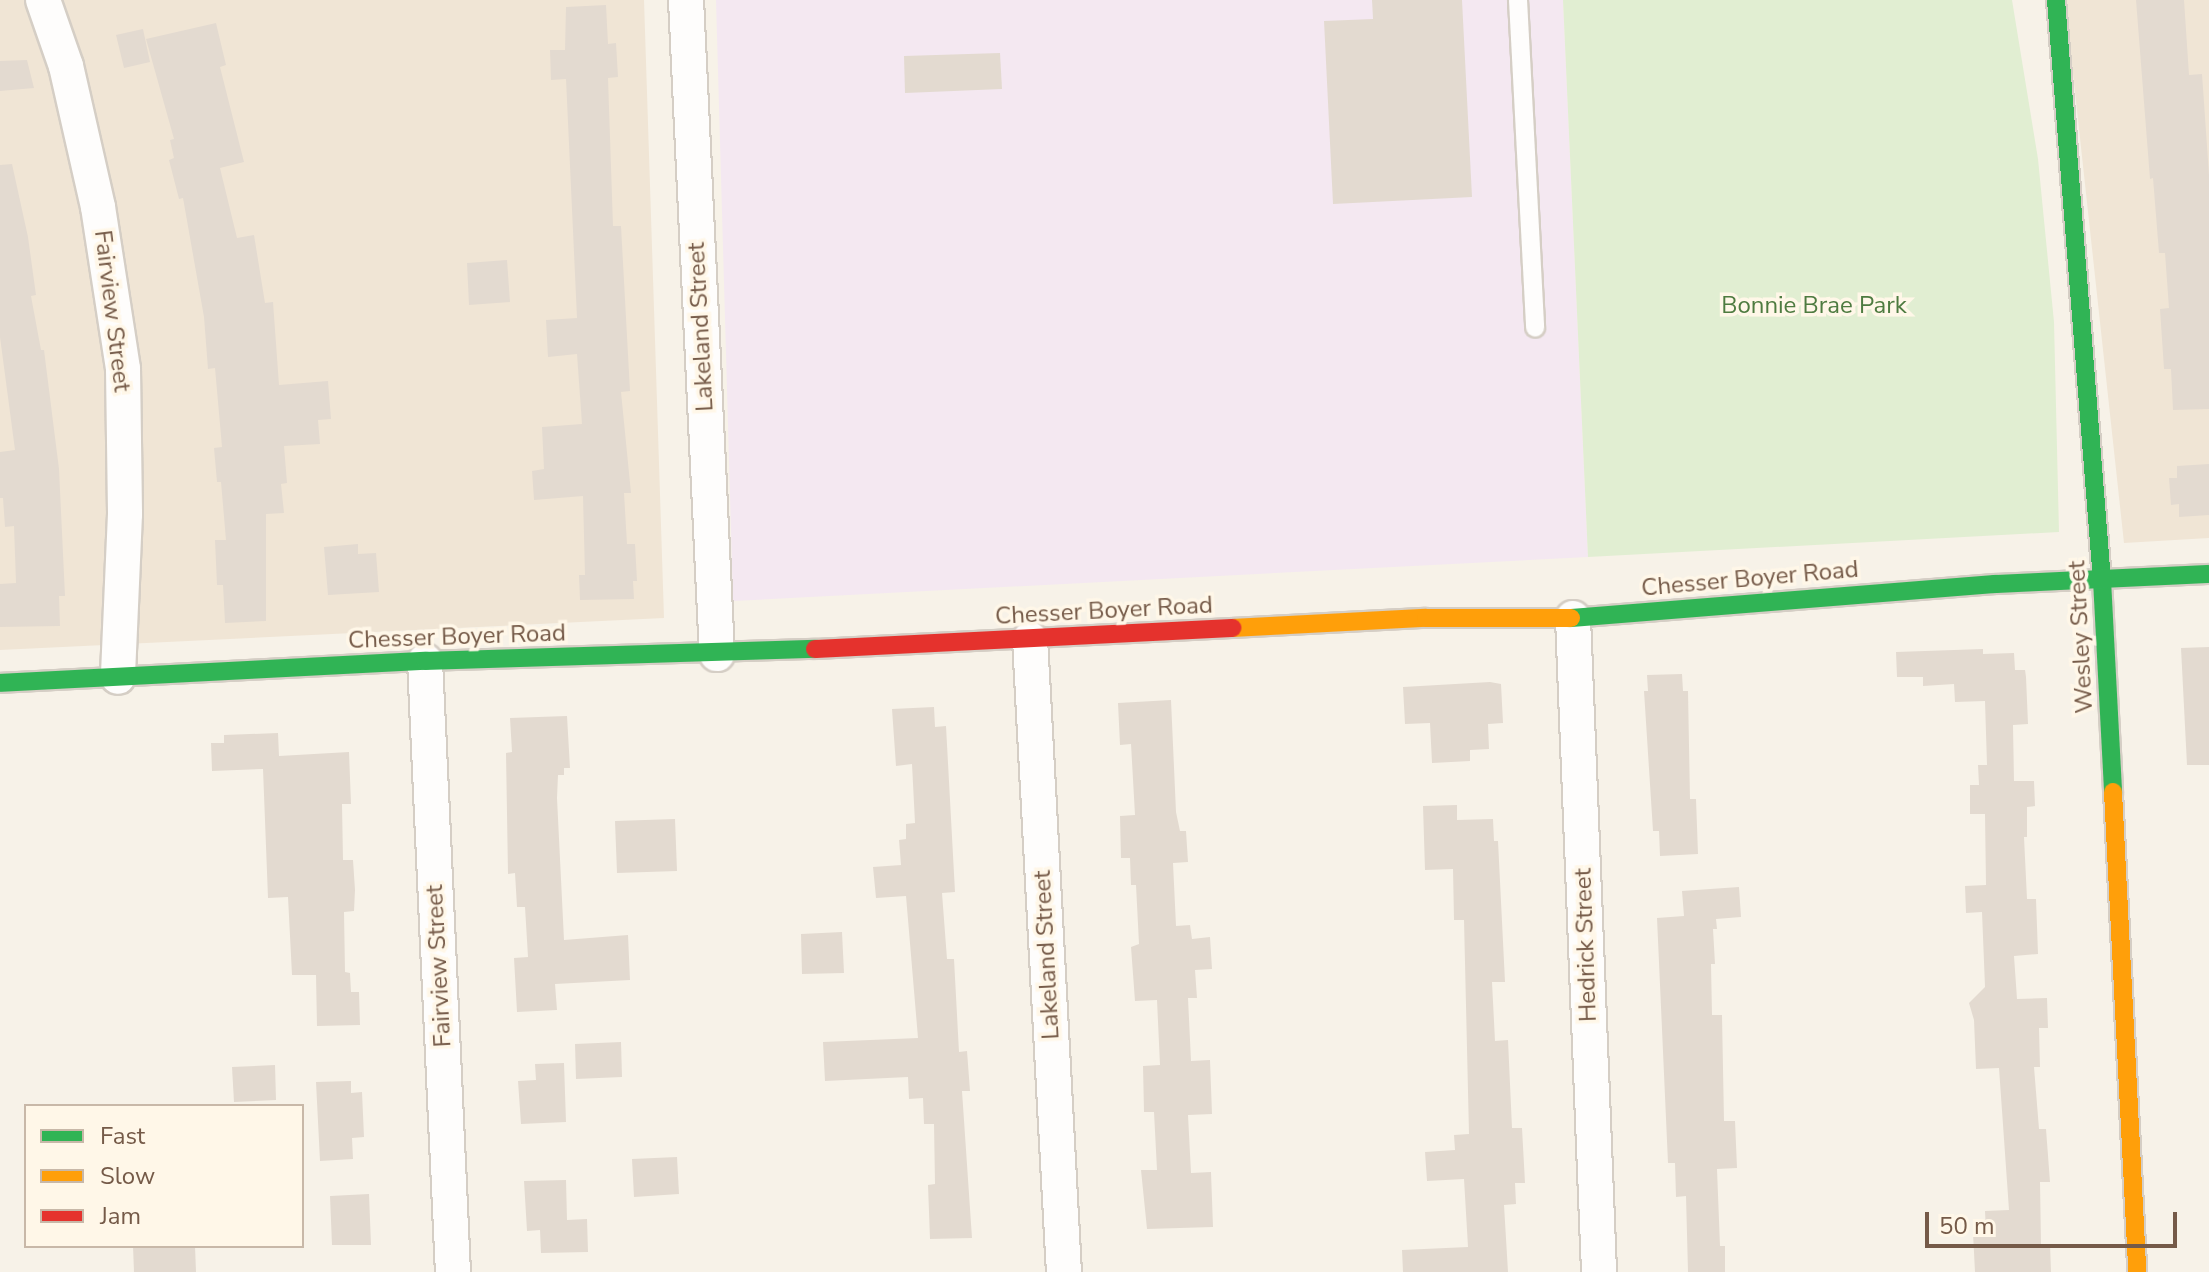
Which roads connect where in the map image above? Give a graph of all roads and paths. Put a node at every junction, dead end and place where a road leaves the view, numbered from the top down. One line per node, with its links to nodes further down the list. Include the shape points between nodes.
1 (43, 0): 12 (street, Fairview Street, via 66,66 98,207 123,369 125,514)
2 (686, 0): 10 (street, Lakeland Street)
3 (1518, 0): 5 (lane)
4 (2056, 0): 7 (street, Wesley Street)
5 (1535, 328)
6 (2209, 574): 7 (street, Chesser Boyer Road)
7 (2102, 580): 8 (street, Chesser Boyer Road); 17 (street, Wesley Street)
8 (1573, 618): 9 (street, Chesser Boyer Road, via 1426,618); 16 (street, Hedrick Street)
9 (1030, 639): 10 (street, Chesser Boyer Road); 15 (street, Lakeland Street)
10 (717, 654): 11 (street, Chesser Boyer Road)
11 (425, 661): 12 (street, Chesser Boyer Road); 14 (street, Fairview Street)
12 (118, 677): 13 (street, Chesser Boyer Road)
13 (0, 683)
14 (453, 1272)
15 (1064, 1272)
16 (1599, 1272)
17 (2137, 1272)

